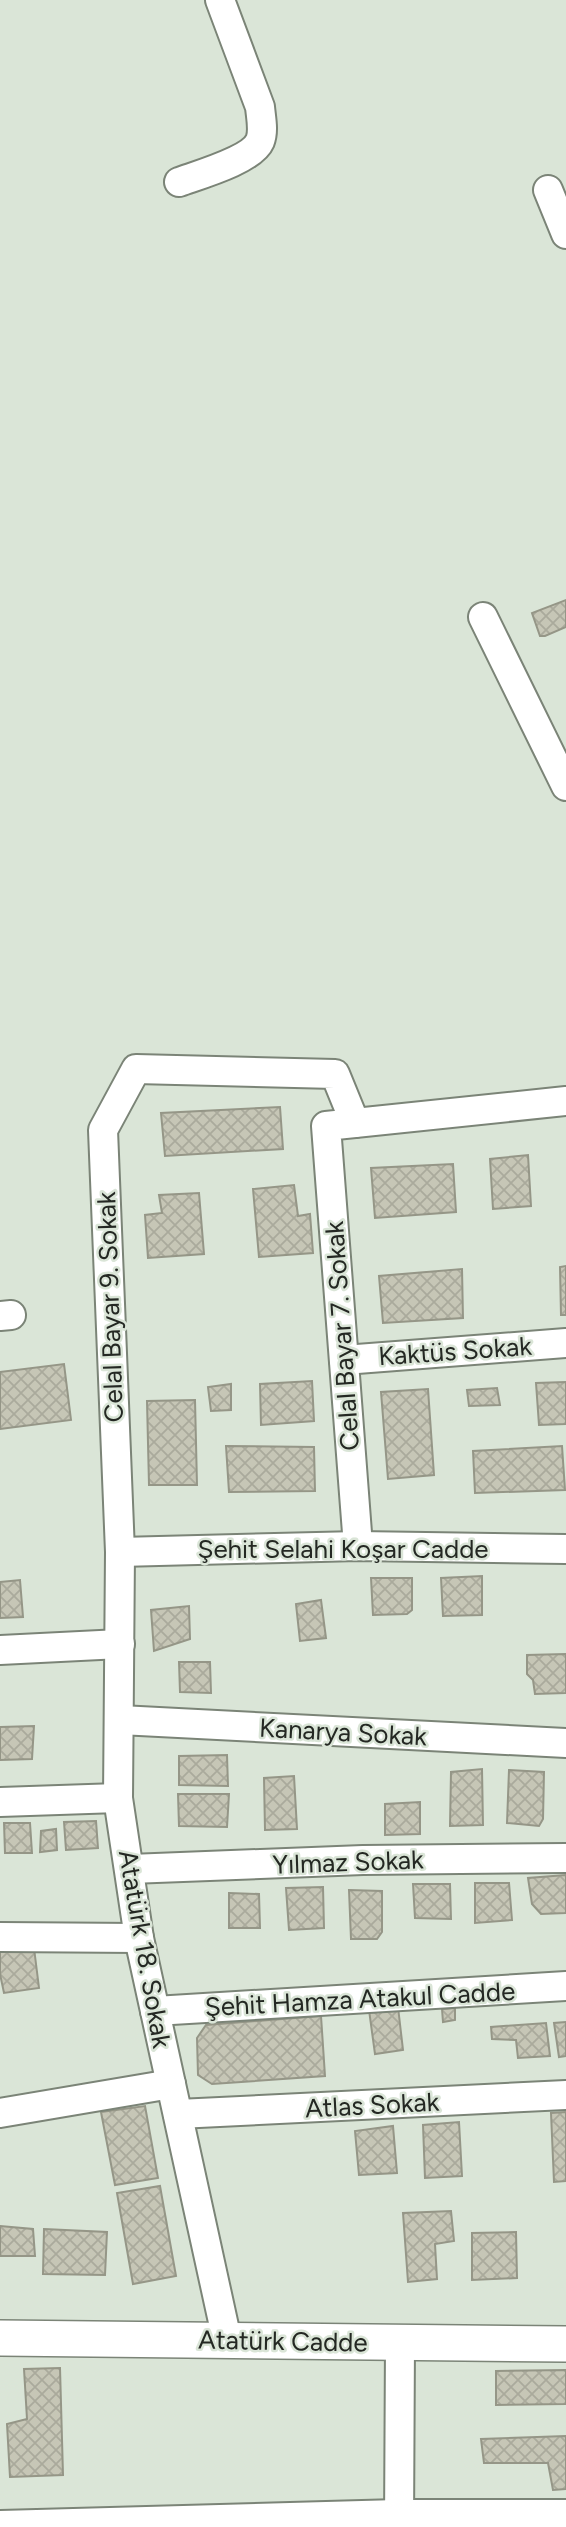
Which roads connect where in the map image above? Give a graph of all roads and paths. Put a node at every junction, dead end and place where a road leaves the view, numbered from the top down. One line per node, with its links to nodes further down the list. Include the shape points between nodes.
1 (220, 0): 2 (street, via 260,107 259,143 232,162)
2 (179, 182)
3 (548, 190): 4 (street)
4 (566, 234)
5 (483, 617): 6 (street)
6 (566, 786)
7 (566, 1101): 8 (street)
8 (355, 1123): 10 (street, Celal Bayar 7. Sokak, via 326,1126); 13 (street, Celal Bayar 9. Sokak, via 335,1074 136,1069 103,1130)
9 (566, 1343): 10 (street, Kaktüs Sokak)
10 (344, 1360): 11 (street, Celal Bayar 7. Sokak)
11 (358, 1546): 12 (street, Şehit Selahi Koşar Cadde); 13 (street, Şehit Selahi Koşar Cadde)
12 (566, 1549)
13 (120, 1552): 14 (street, Atatürk 18. Sokak)
14 (120, 1644): 15 (street); 16 (street, Atatürk 18. Sokak)
15 (0, 1650)
16 (120, 1720): 17 (street, Kanarya Sokak); 18 (street, Atatürk 18. Sokak)
17 (566, 1743)
18 (118, 1798): 19 (street); 21 (street, Atatürk 18. Sokak)
19 (0, 1802)
20 (566, 1858): 21 (street, Yılmaz Sokak)
21 (130, 1869): 23 (street, Atatürk 18. Sokak)
22 (0, 1937): 23 (street)
23 (139, 1938): 25 (street, Atatürk 18. Sokak)
24 (566, 1986): 25 (street, Şehit Hamza Atakul Cadde)
25 (155, 2011): 26 (street, Atatürk 18. Sokak)
26 (171, 2084): 28 (street); 29 (street, Atatürk 18. Sokak)
27 (566, 2095): 29 (street, Atlas Sokak)
28 (0, 2113)
29 (178, 2114): 31 (street, Atatürk 18. Sokak)
30 (0, 2338): 31 (main road, Atatürk Cadde)
31 (228, 2340): 32 (main road, Atatürk Cadde)
32 (400, 2342): 33 (main road, Atatürk Cadde); 35 (street)
33 (566, 2344)
34 (566, 2514): 35 (street)
35 (398, 2520): 36 (street)
36 (0, 2525)

